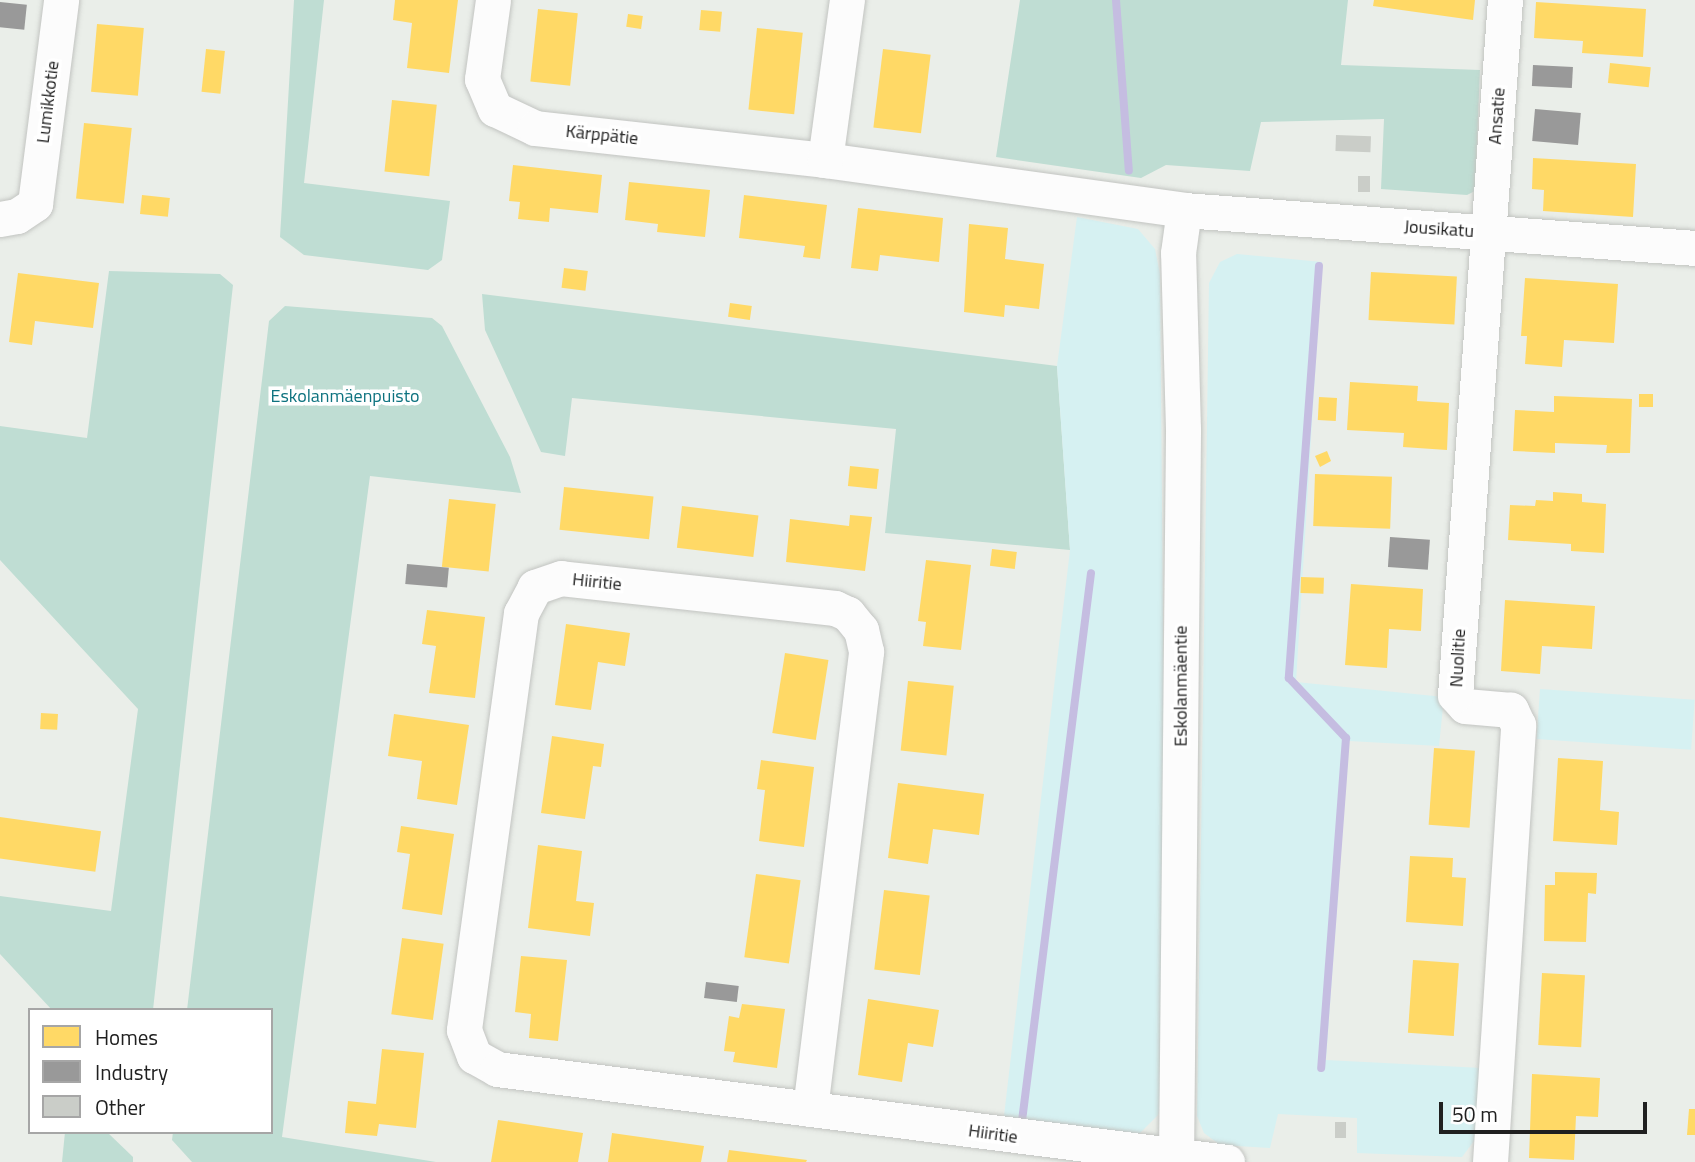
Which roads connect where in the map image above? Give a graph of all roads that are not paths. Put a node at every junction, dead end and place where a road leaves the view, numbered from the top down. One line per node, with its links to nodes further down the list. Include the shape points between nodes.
1 (61, 0): 7 (street, Lumikkotie, via 34,204 17,216)
2 (493, 0): 5 (street, Kärppätie, via 482,79 495,109 535,128)
3 (847, 0): 5 (street)
4 (1505, 0): 8 (street, Ansatie)
5 (825, 160): 6 (street, Kärppätie)
6 (1184, 210): 8 (street, Jousikatu); 11 (street, Eskolanmäentie, via 1178,253 1183,429)
7 (0, 219)
8 (1490, 233): 9 (street, Jousikatu); 13 (street, Nuolitie, via 1455,695 1465,706 1511,710 1518,724)
9 (1695, 248)
10 (810, 1109): 10 (street, Hiiritie, via 497,1069 474,1056 464,1030 521,613 536,587 561,578 835,608 848,614 862,630 866,651); 11 (street, Hiiritie)
11 (1176, 1160): 12 (street, Hiiritie)
12 (1227, 1162)
13 (1490, 1162)

